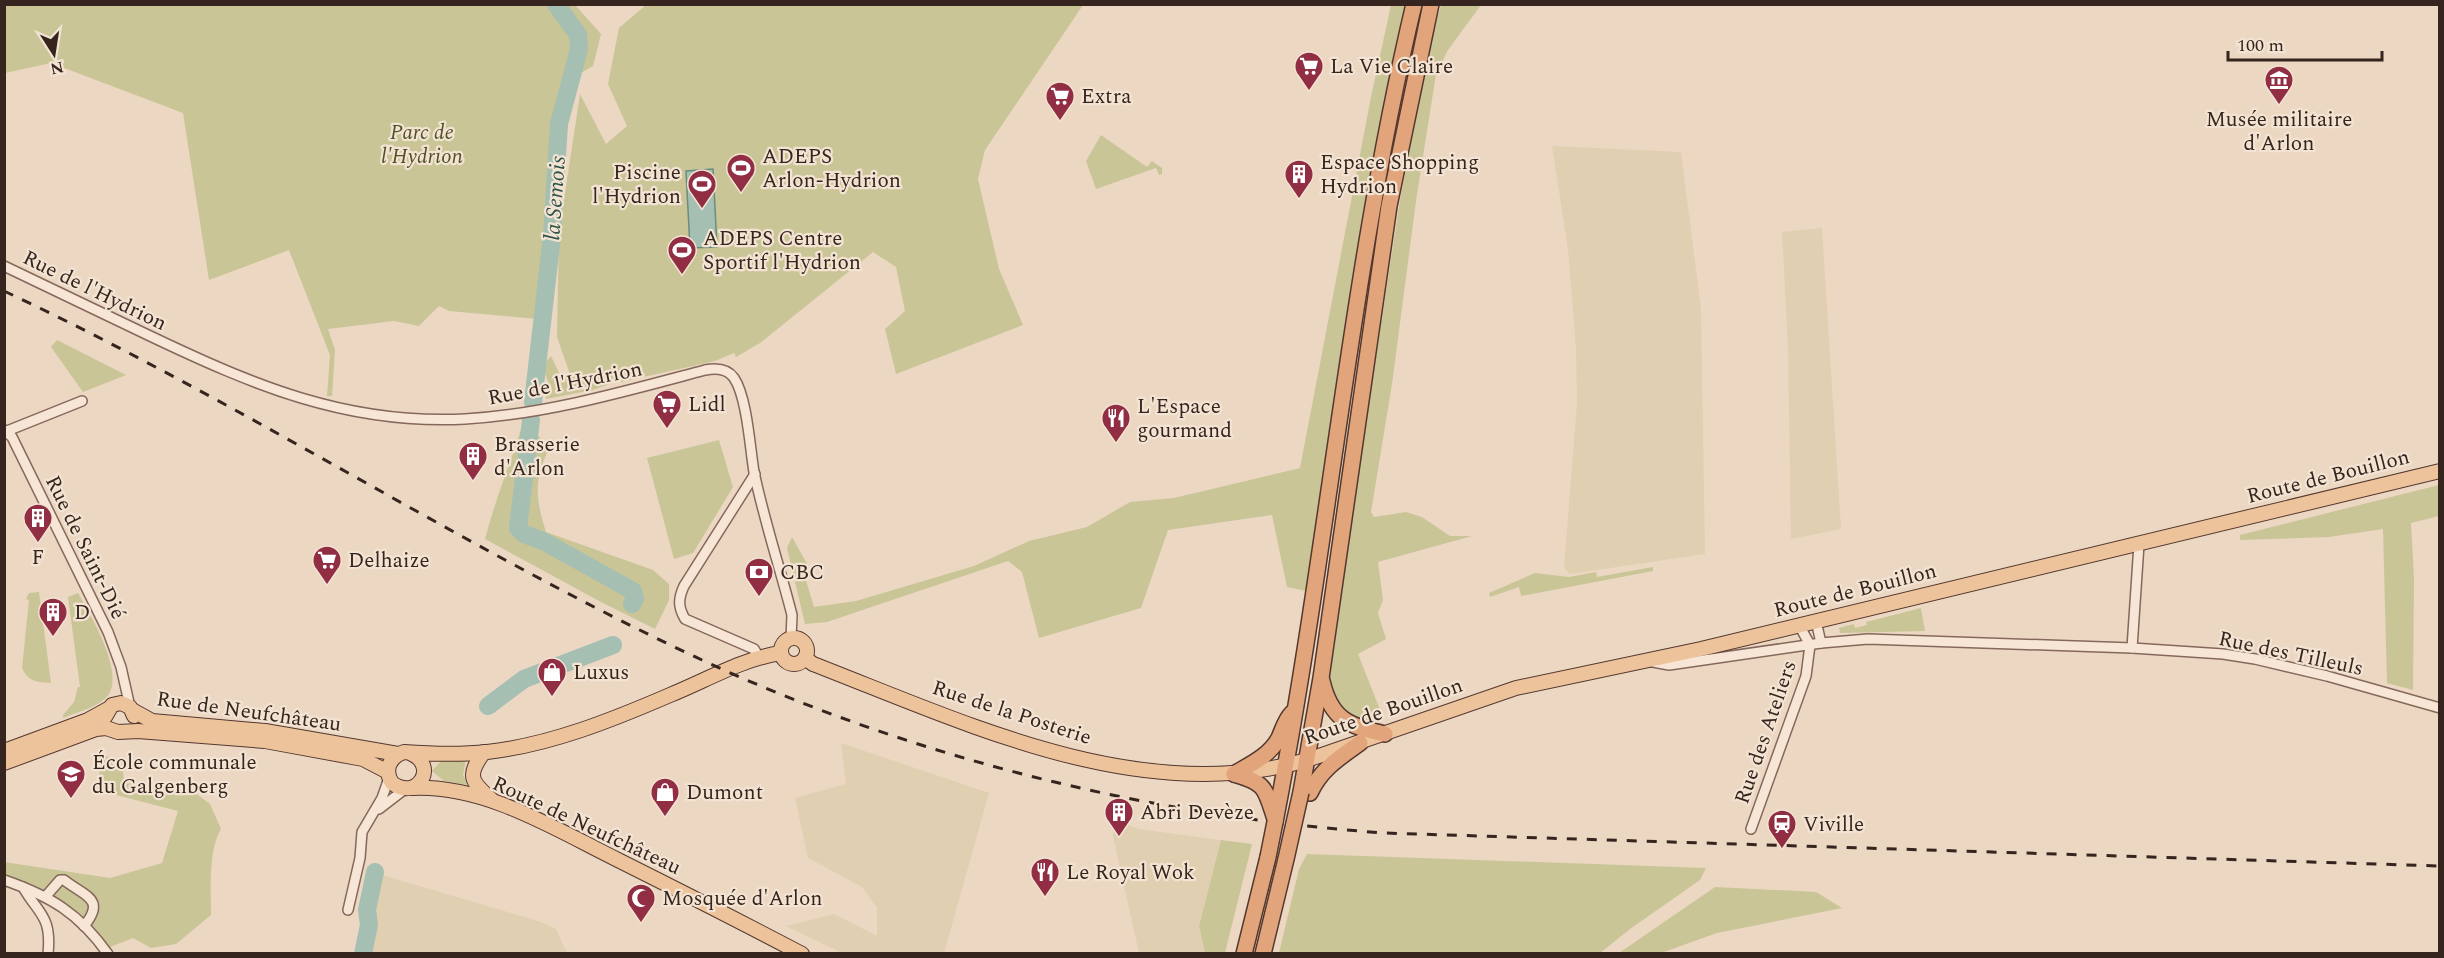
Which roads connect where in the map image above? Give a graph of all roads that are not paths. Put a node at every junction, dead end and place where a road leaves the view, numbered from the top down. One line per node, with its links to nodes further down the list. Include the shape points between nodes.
1 (1414, 4): 24 (highway, via 1372,206)
2 (1431, 4): 19 (highway, via 1389,206)
3 (4, 266): 7 (street, Rue de l'Hydrion, via 224,371 317,404 360,411 418,418 510,415 715,368 727,371 740,392)
4 (82, 401): 5 (street, Rue de Saint-Dié)
5 (6, 431): 20 (street, Rue de Saint-Dié, via 108,632)
6 (2439, 471): 8 (main road, Route de Bouillon)
7 (755, 474): 11 (street, Rue de l'Hydrion, via 792,615); 16 (street, via 679,598 685,620 754,649)
8 (2139, 544): 9 (main road, Route de Bouillon); 14 (street)
9 (1816, 621): 10 (main road, Route de Bouillon); 12 (street)
10 (1799, 625): 13 (street); 18 (main road, Route de Bouillon)
11 (791, 639): 15 (main road, via 784,643); 17 (main road, Rue de la Posterie, via 800,639 804,644)
12 (1821, 643): 13 (street, Rue des Tilleuls); 14 (street, Rue des Tilleuls, via 1879,639)
13 (1810, 645): 18 (street, Rue des Tilleuls, via 1669,665); 44 (street, Rue des Ateliers, via 1806,676)
14 (2132, 648): 22 (street, Rue des Tilleuls, via 2255,659)
15 (781, 653): 16 (main road, Rue de la Posterie); 17 (main road, Rue de la Posterie, via 791,664)
16 (759, 657): 29 (main road, Rue de la Posterie, via 566,735)
17 (805, 658): 36 (main road, Rue de la Posterie, via 951,717 1061,753 1178,774)
18 (1647, 661): 26 (main road, Route de Bouillon, via 1516,688)
19 (1321, 678): 26 (highway, via 1333,710 1345,722); 32 (highway)
20 (123, 681): 21 (street); 23 (street, Rue de Saint-Dié)
21 (110, 707): 23 (main road, via 121,703); 25 (main road, via 106,722); 28 (main road, via 88,720)
22 (2439, 708)
23 (131, 709): 25 (main road, via 134,722); 31 (main road, Rue de Neufchâteau, via 152,721 265,731)
24 (1296, 709): 34 (highway); 36 (highway, via 1265,755)
25 (118, 730): 33 (main road, Rue de Neufchâteau, via 87,731); 37 (main road, Rue de Neufchâteau, via 265,741 363,759)
26 (1385, 734): 27 (main road, Route de Bouillon)
27 (1360, 742): 32 (main road, Route de Bouillon); 41 (highway, via 1326,768)
28 (4, 751)
29 (484, 752): 30 (main road, Rue de la Posterie); 42 (main road, via 473,766 473,780)
30 (450, 753): 31 (main road, Rue de la Posterie); 35 (main road, Rue de la Posterie)
31 (404, 754): 35 (main road, via 420,759); 37 (main road, via 388,764)
32 (1307, 760): 34 (main road, Route de Bouillon); 41 (highway)
33 (4, 763)
34 (1286, 766): 36 (main road, Rue de la Posterie); 40 (highway)
35 (425, 770): 38 (main road, via 420,783); 39 (main road, Route de Neufchâteau)
36 (1234, 774): 40 (highway)
37 (388, 775): 38 (main road, via 398,788); 43 (street, via 382,798)
38 (409, 788): 39 (main road, Route de Neufchâteau); 43 (street)
39 (449, 789): 42 (main road, Route de Neufchâteau)
40 (1274, 792): 53 (highway, bridge, via 1275,822)
41 (1305, 793): 54 (highway, bridge)
42 (495, 802): 52 (main road, Route de Neufchâteau)
43 (370, 817): 48 (street, via 362,832)
44 (1751, 829)
45 (4, 880): 46 (street)
46 (23, 887): 47 (street); 50 (street, via 46,921)
47 (46, 896): 49 (street); 49 (street, via 64,880 93,901 94,913)
48 (348, 910)
49 (84, 926): 51 (street)
50 (48, 954)
51 (108, 954)
52 (802, 954)
53 (1244, 954)
54 (1263, 954)

